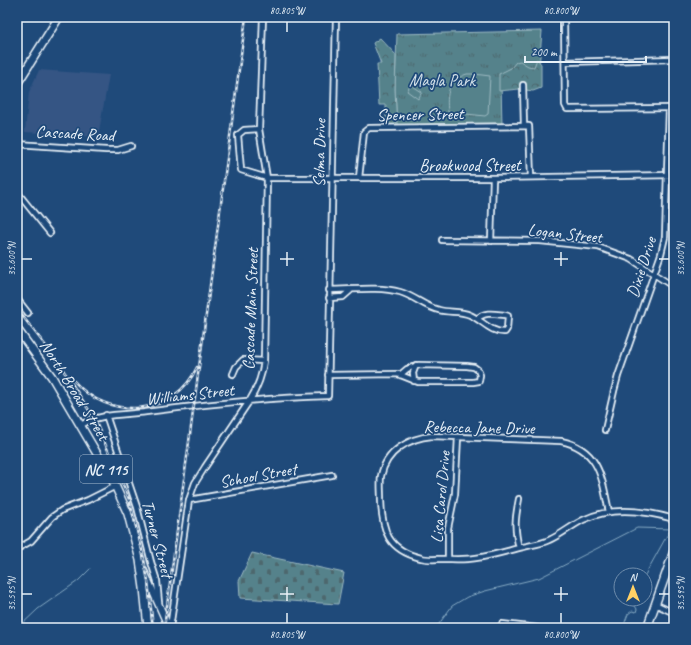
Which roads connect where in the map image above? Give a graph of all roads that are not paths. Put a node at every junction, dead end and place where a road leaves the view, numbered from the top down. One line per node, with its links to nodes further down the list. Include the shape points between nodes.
1 (59, 17): 7 (main road)
2 (263, 17): 11 (street, Cascade Main Street)
3 (336, 17): 18 (street, Selma Drive)
4 (564, 17): 6 (street)
5 (674, 59): 6 (street)
6 (565, 62): 9 (street, via 567,109)
7 (17, 84)
8 (523, 85): 10 (street)
9 (672, 108): 14 (street, Dixie Drive)
10 (524, 126): 16 (street, via 530,126); 19 (street, Spencer Street, via 368,128 364,132)
11 (259, 129): 17 (street, Cascade Main Street); 17 (street, Brookwood Street, via 244,130 238,136 242,170)
12 (17, 144): 13 (street, Cascade Road, via 106,150)
13 (131, 146)
14 (668, 175): 15 (street, Brookwood Street); 16 (street, Brookwood Street); 25 (street, Dixie Drive, via 665,236)
15 (674, 175)
16 (530, 177): 20 (street, Brookwood Street)
17 (267, 178): 18 (street, Brookwood Street); 34 (street, Cascade Main Street)
18 (332, 178): 19 (street, Brookwood Street); 27 (street, Selma Drive)
19 (359, 178): 20 (street, Brookwood Street)
20 (493, 178): 24 (street)
21 (17, 192): 22 (street)
22 (50, 233)
23 (442, 240): 24 (street, Logan Street)
24 (491, 241): 25 (street, Logan Street, via 540,241 598,247 631,259)
25 (654, 274): 26 (street, Logan Street); 44 (street, Dixie Drive, via 614,391)
26 (674, 287)
27 (329, 290): 28 (street); 29 (street, Selma Drive)
28 (351, 290): 29 (street, via 343,297); 32 (street, via 385,289 401,292 432,308 469,314)
29 (329, 298): 37 (street, Selma Drive)
30 (17, 299): 31 (street)
31 (28, 313)
32 (477, 319): 32 (street, via 500,332 507,329 508,316 486,313)
33 (17, 329): 43 (main road, North Broad Street / NC 115, via 51,375)
34 (264, 361): 36 (street, via 244,360); 41 (street, Cascade Main Street, via 262,376)
35 (416, 366): 38 (street); 39 (street, via 413,373); 39 (street, via 474,367 479,372 480,379 478,382)
36 (233, 374)
37 (328, 375): 38 (street); 40 (street, Selma Drive)
38 (400, 375): 39 (street)
39 (414, 381)
40 (328, 396): 41 (street, Williams Street)
41 (250, 400): 42 (street, Williams Street); 49 (street, Cascade Main Street, via 195,483)
42 (106, 415): 43 (street, Williams Street); 57 (street, Turner Street, via 137,507 150,562 158,580)
43 (81, 425): 47 (main road, North Broad Street / NC 115)
44 (605, 430)
45 (458, 437): 50 (street, Rebecca Jane Drive, via 561,441 578,447 588,454 601,473); 55 (street, Lisa Carol Drive, via 455,494 448,528); 55 (street, Rebecca Jane Drive, via 418,437 395,452 388,460 381,478 382,518 390,540 397,548 418,557)
46 (332, 475): 49 (street, School Street)
47 (116, 486): 53 (street, via 62,510 52,517 31,541); 56 (main road, North Broad Street / NC 115, via 128,514)
48 (519, 499): 52 (street, via 515,532)
49 (189, 500): 63 (street, Cascade Main Street)
50 (609, 512): 51 (street, Rebecca Jane Drive, via 637,511); 52 (street, Rebecca Jane Drive, via 583,520 547,541)
51 (674, 518)
52 (519, 548): 55 (street, Rebecca Jane Drive, via 476,558)
53 (17, 549)
54 (674, 550): 58 (main road)
55 (448, 559)
56 (140, 564): 57 (street); 62 (main road, North Broad Street / NC 115)
57 (159, 603): 63 (street)
58 (655, 604): 59 (street); 65 (main road)
59 (674, 613)
60 (502, 624): 61 (street)
61 (510, 626): 64 (street)
62 (148, 628)
63 (169, 628)
64 (537, 628)
65 (647, 628)

